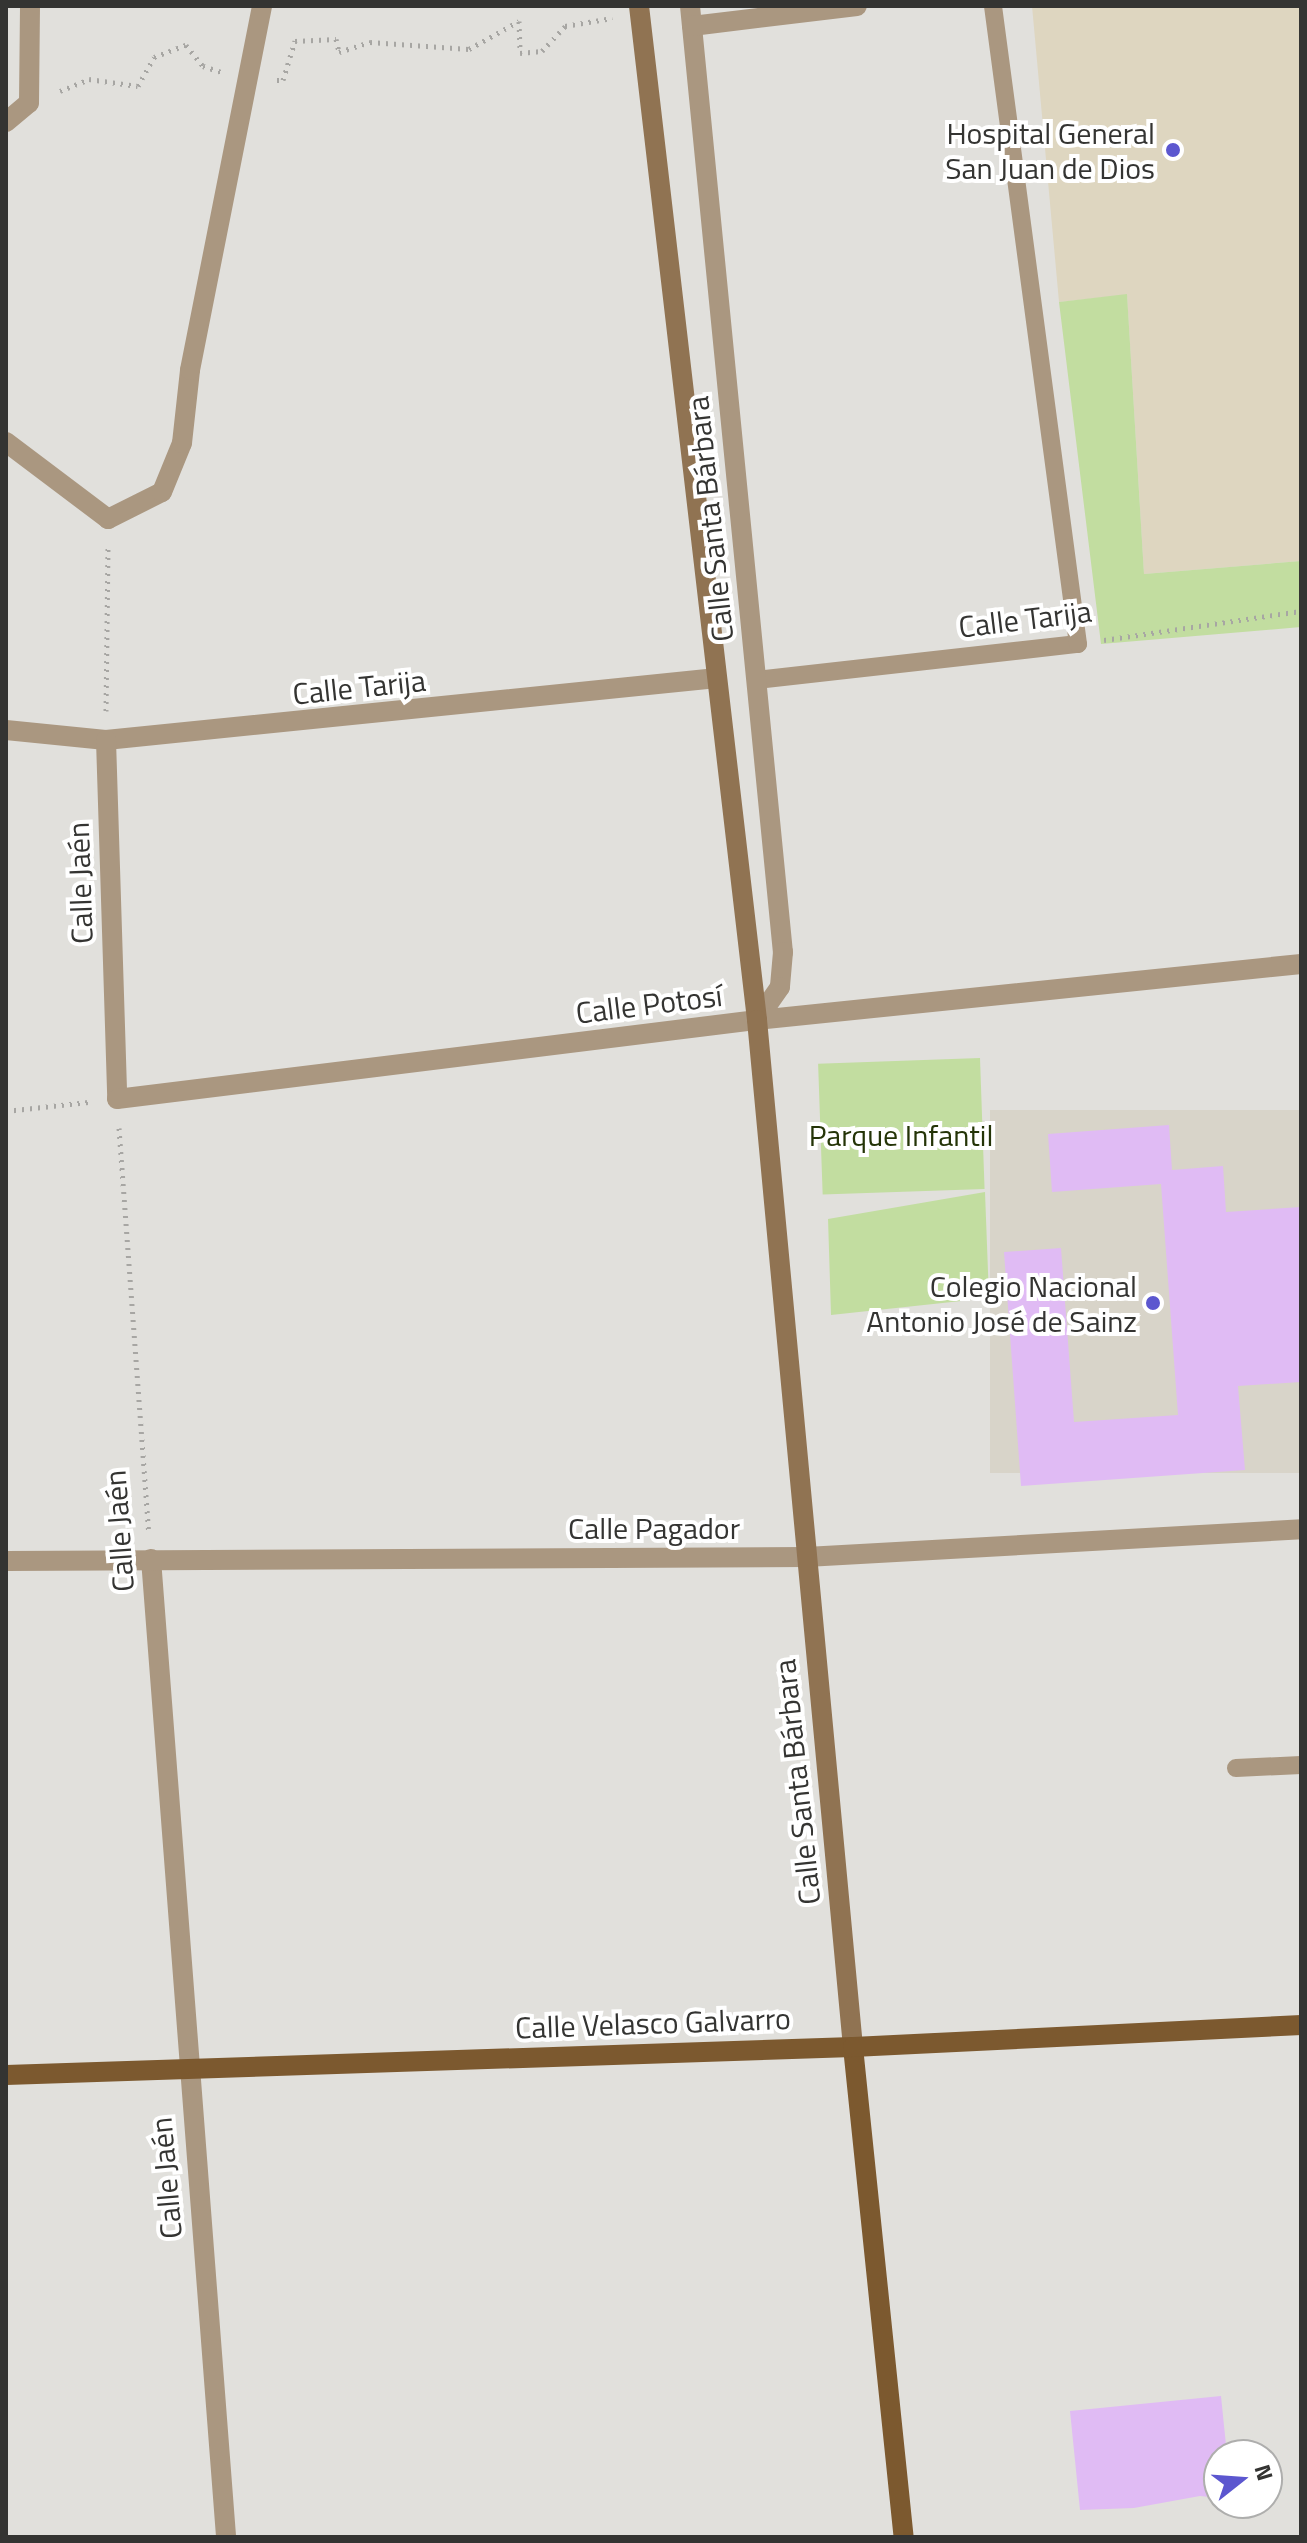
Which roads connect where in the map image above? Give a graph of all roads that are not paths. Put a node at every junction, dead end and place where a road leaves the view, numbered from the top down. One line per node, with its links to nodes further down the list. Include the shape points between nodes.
1 (30, 6): 7 (street, via 29,103)
2 (262, 6): 8 (street, via 190,370 182,443 162,492 108,519)
3 (857, 6): 6 (street)
4 (993, 6): 10 (lane, Calle Tarija, via 1078,644)
5 (639, 9): 9 (main road, Calle Santa Bárbara)
6 (691, 16): 10 (street, Calle Santa Bárbara)
7 (6, 122)
8 (6, 442)
9 (717, 678): 12 (street, Calle Tarija); 14 (main road, Calle Santa Bárbara)
10 (756, 680): 14 (street, Calle Santa Bárbara, via 783,952 780,987)
11 (6, 730): 12 (street, Calle Tarija)
12 (106, 740): 15 (street, Calle Jaén)
13 (1301, 964): 14 (street, Calle Potosí)
14 (757, 1020): 15 (street, Calle Potosí); 17 (main road, Calle Santa Bárbara)
15 (117, 1099)
16 (1301, 1529): 17 (street, Calle Pagador)
17 (806, 1557): 18 (street, Calle Pagador); 23 (main road, Calle Santa Bárbara)
18 (151, 1559): 19 (street, Calle Pagador); 24 (street, Calle Jaén)
19 (6, 1561)
20 (1301, 1765): 21 (lane)
21 (1236, 1768)
22 (1301, 2025): 23 (main road, Calle Velasco Galvarro)
23 (853, 2047): 24 (main road, Calle Velasco Galvarro); 27 (main road, Calle Santa Bárbara)
24 (187, 2067): 25 (main road, Calle Velasco Galvarro); 26 (street, Calle Jaén)
25 (6, 2075)
26 (226, 2537)
27 (904, 2537)

